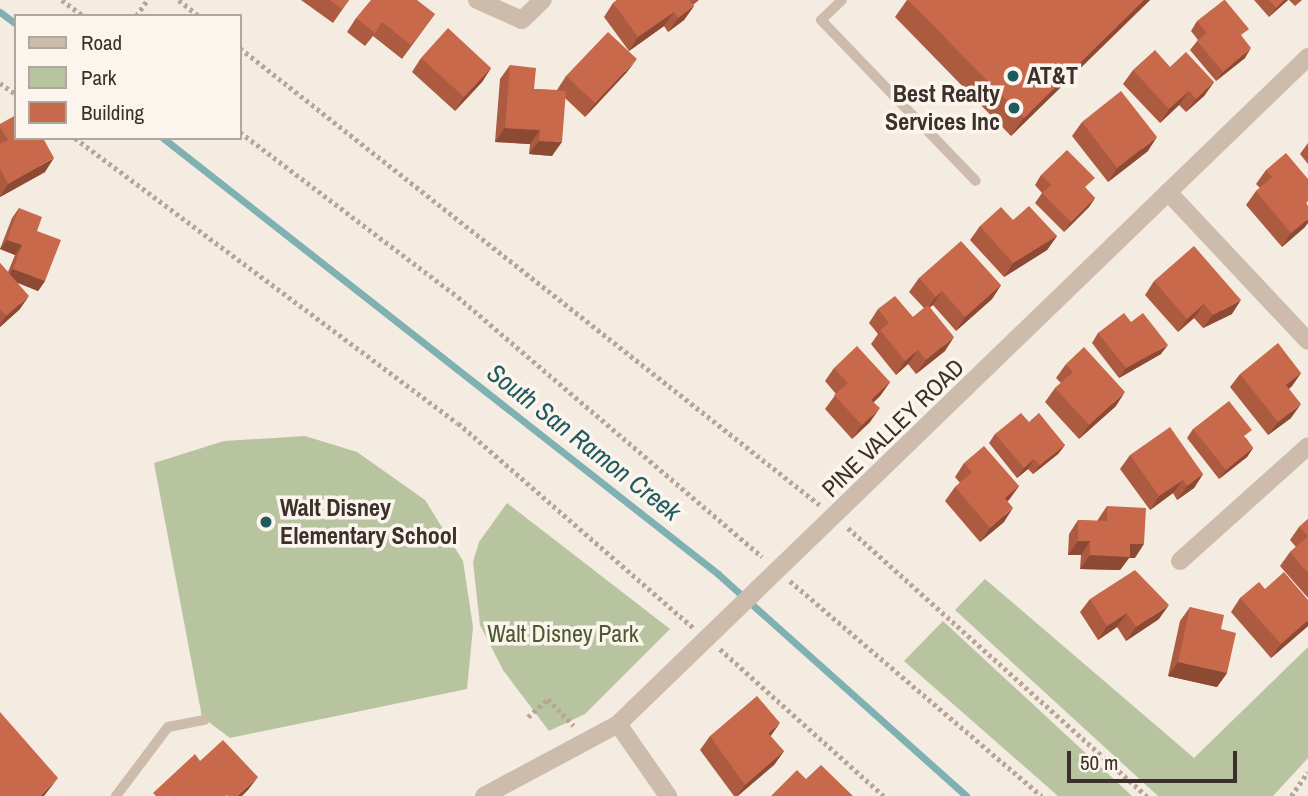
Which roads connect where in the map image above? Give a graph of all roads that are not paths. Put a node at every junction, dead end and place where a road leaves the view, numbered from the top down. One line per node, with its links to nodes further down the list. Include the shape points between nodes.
1 (477, 0): 2 (street, via 522,20)
2 (543, 0)
3 (842, 0): 5 (lane, via 821,20)
4 (1308, 57): 6 (street, PINE VALLEY ROAD)
5 (976, 181)
6 (1168, 192): 7 (street); 11 (street, PINE VALLEY ROAD, via 764,589)
7 (1308, 341)
8 (1308, 446): 9 (street)
9 (1180, 561)
10 (204, 720): 12 (lane, via 168,727)
11 (618, 724): 13 (street, PINE VALLEY ROAD); 14 (street)
12 (116, 796)
13 (484, 796)
14 (668, 796)

